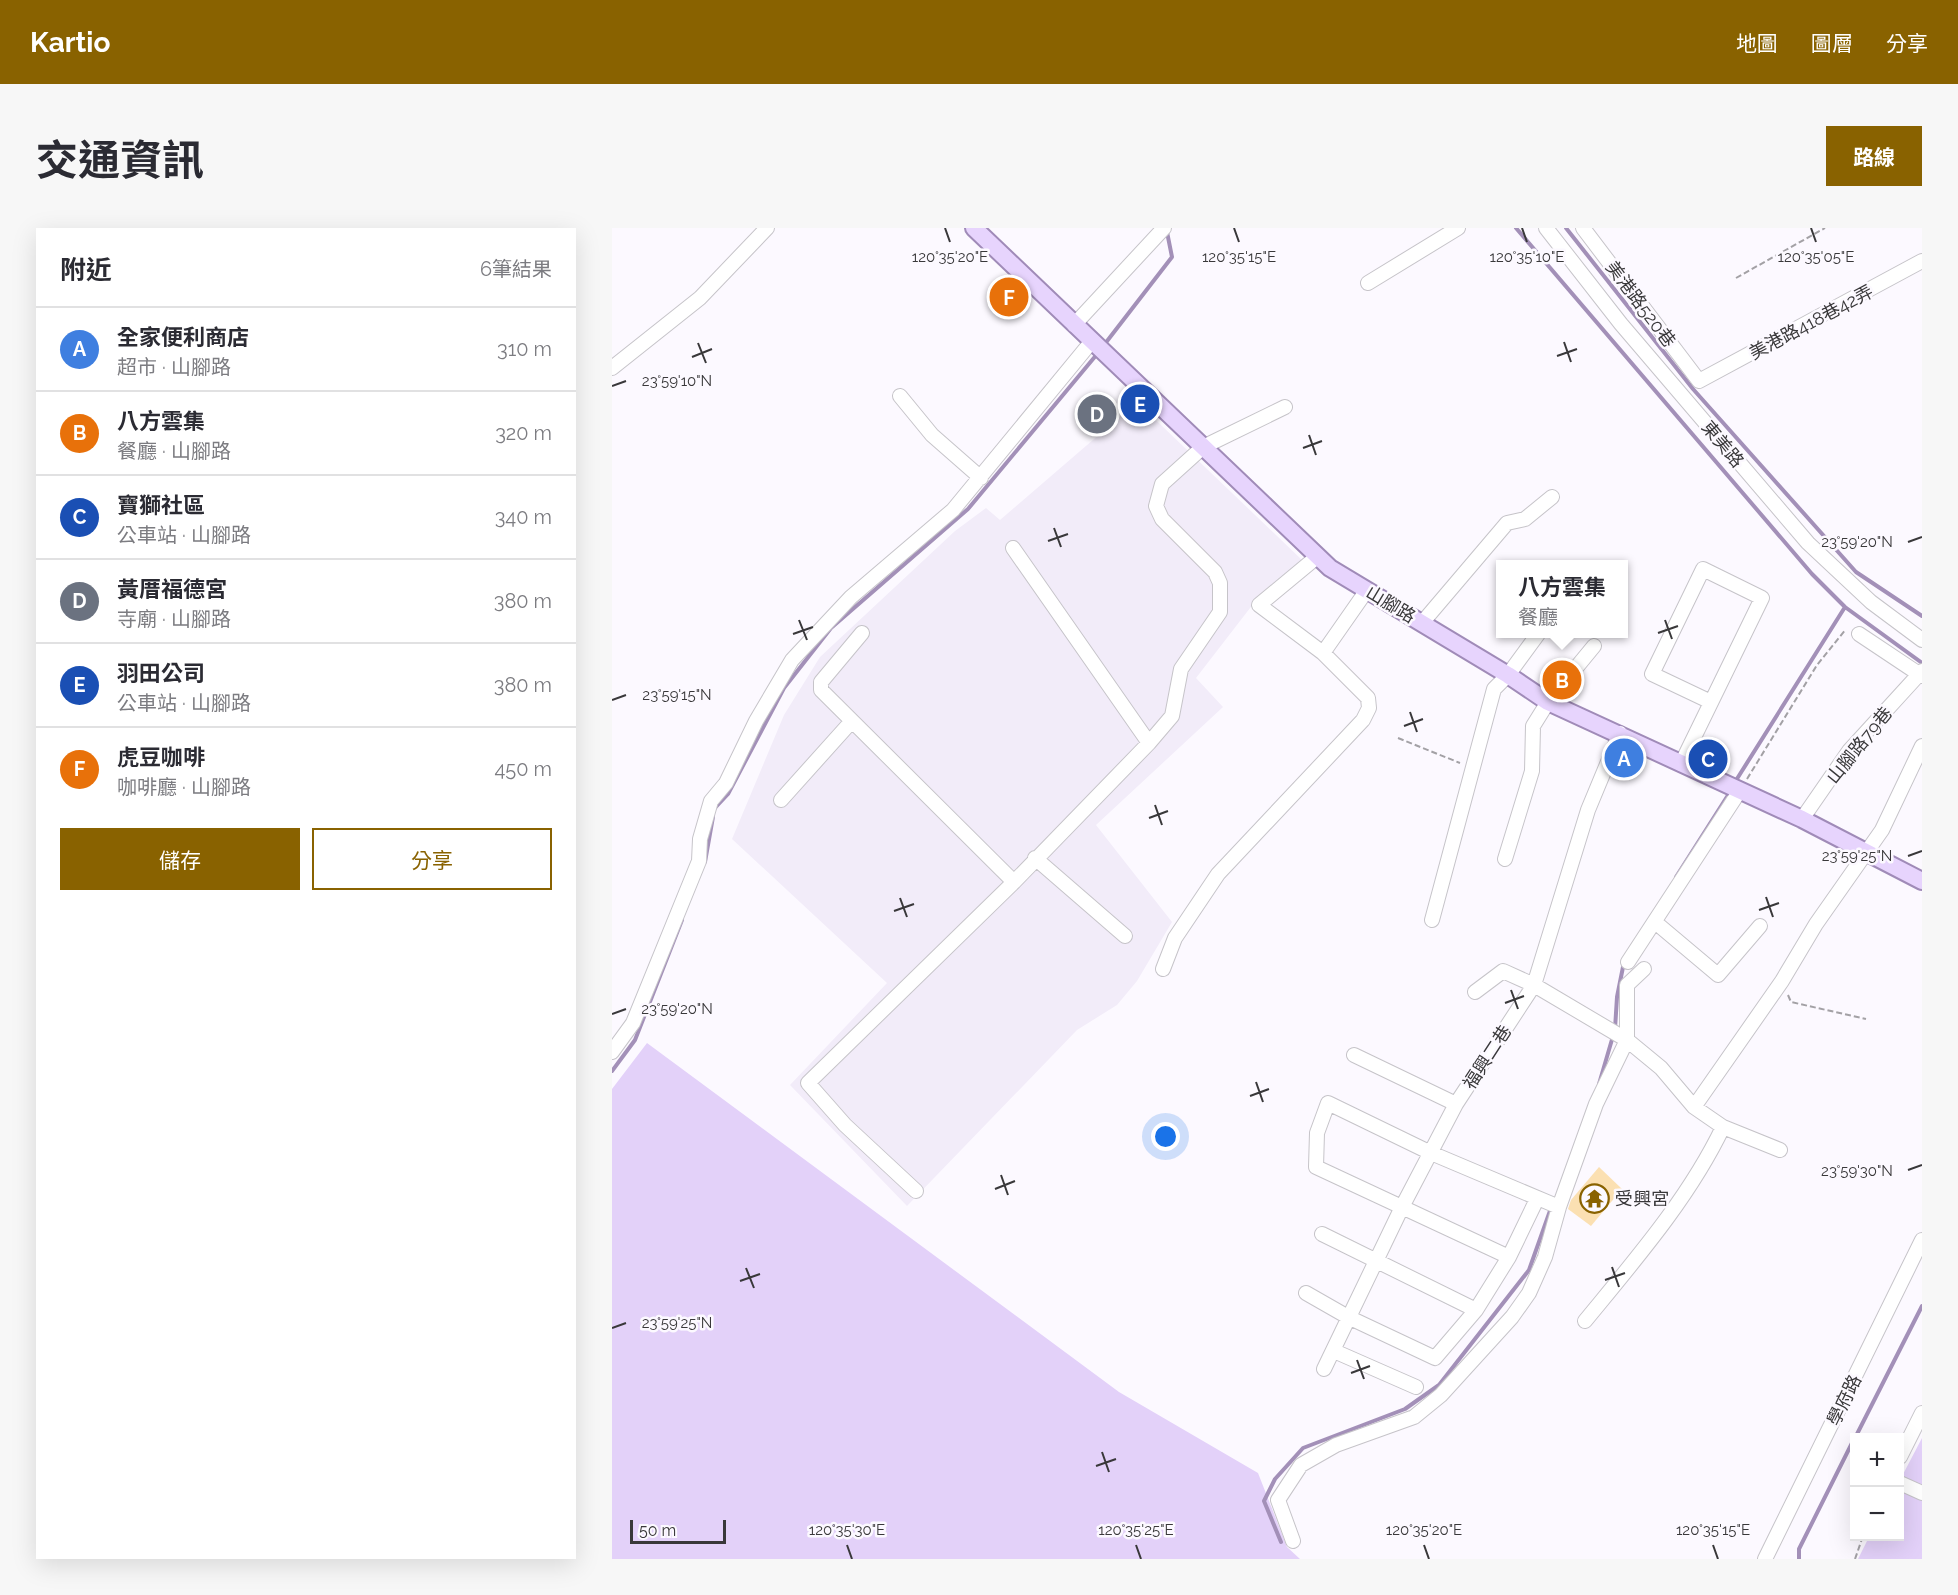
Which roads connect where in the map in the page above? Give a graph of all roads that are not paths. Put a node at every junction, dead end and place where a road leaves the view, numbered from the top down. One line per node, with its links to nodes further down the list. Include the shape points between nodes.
1 (767, 228): 11 (street, via 700,298)
2 (974, 228): 9 (main road)
3 (1164, 228): 9 (street)
4 (1458, 228): 8 (street)
5 (1546, 228): 25 (street, 東美路, via 1621,324 1808,543 1863,595)
6 (1583, 228): 12 (street, 美港路520巷)
7 (1922, 261): 12 (street, 美港路418巷42弄)
8 (1368, 283)
9 (1074, 325): 10 (main road)
10 (1092, 341): 15 (main road, 山腳路); 16 (street)
11 (612, 368)
12 (1699, 381)
13 (900, 396): 16 (street, via 932,435)
14 (1285, 407): 15 (street)
15 (1203, 447): 19 (main road, 山腳路); 34 (street, via 1162,484 1155,506 1162,519 1215,572 1220,583 1220,612 1181,669 1172,716)
16 (981, 478): 55 (street, via 953,510 851,597 792,660 726,783 711,801 700,839 699,861 633,1023)
17 (1552, 497): 21 (street, via 1525,519 1507,523)
18 (1013, 548): 34 (street)
19 (1318, 556): 20 (main road, 山腳路, via 1330,568); 27 (street, via 1259,605)
20 (1367, 590): 21 (main road, 山腳路); 27 (street)
21 (1422, 623): 29 (main road, 山腳路)
22 (862, 633): 32 (street, via 821,682 821,690)
23 (1859, 634): 28 (street)
24 (1534, 638): 29 (street)
25 (1922, 640)
26 (1594, 646): 30 (street)
27 (1323, 653): 50 (street, via 1368,698 1369,708 1363,720 1218,874 1175,938)
28 (1921, 673): 39 (street, 山腳路79巷, via 1849,751)
29 (1508, 675): 30 (main road, 山腳路); 45 (street, via 1494,688)
30 (1548, 702): 33 (main road, 山腳路); 42 (street, via 1533,726 1532,771)
31 (1711, 702): 31 (street, via 1652,674 1702,569 1762,598); 36 (street)
32 (851, 722): 38 (street); 44 (street)
33 (1620, 734): 36 (main road, 山腳路); 52 (street, 福興二巷, via 1588,810)
34 (1149, 743): 41 (street)
35 (1922, 746): 40 (street, via 1882,830)
36 (1681, 764): 37 (main road, 山腳路)
37 (1739, 792): 39 (main road); 46 (street)
38 (781, 800)
39 (1802, 819): 40 (main road)
40 (1867, 852): 43 (main road); 58 (street)
41 (1035, 858): 44 (street); 48 (street)
42 (1505, 859)
43 (1922, 881)
44 (1014, 882): 62 (street, via 808,1083 845,1125)
45 (1432, 920)
46 (1655, 922): 47 (street, via 1718,975); 49 (street)
47 (1760, 926)
48 (1125, 936)
49 (1628, 962)
50 (1163, 969)
51 (1644, 969): 54 (street, via 1627,985)
52 (1534, 985): 53 (street, via 1503,971); 54 (street); 57 (street, 福興二巷)
53 (1475, 992)
54 (1627, 1040): 58 (street, via 1661,1068); 65 (street, via 1596,1104)
55 (612, 1052)
56 (1354, 1054): 57 (street)
57 (1456, 1104): 61 (street, 福興二巷)
58 (1694, 1107): 59 (street)
59 (1723, 1127): 60 (street); 73 (street, via 1707,1158 1651,1240)
60 (1780, 1150)
61 (1431, 1153): 63 (street); 64 (street, 福興二巷); 64 (street, via 1328,1103 1317,1133 1316,1167)
62 (916, 1191)
63 (1537, 1199): 65 (street); 68 (street)
64 (1402, 1207): 68 (street); 69 (street, 福興二巷)
65 (1559, 1207): 81 (street, via 1545,1257 1529,1293 1441,1395 1414,1417 1336,1445 1301,1465 1278,1500)
66 (1322, 1234): 69 (street)
67 (1922, 1240): 82 (street, 學府路)
68 (1509, 1257): 71 (street)
69 (1376, 1262): 71 (street); 72 (street, 福興二巷)
70 (1306, 1293): 72 (street)
71 (1476, 1310): 72 (street, via 1435,1358)
72 (1348, 1317): 74 (street, 福興二巷)
73 (1585, 1321)
74 (1334, 1351): 75 (street, 福興二巷); 76 (street)
75 (1324, 1369)
76 (1416, 1388)
77 (1922, 1413): 78 (street)
78 (1904, 1447)
79 (1904, 1485): 80 (street)
80 (1922, 1493)
81 (1293, 1541)
82 (1765, 1559)

